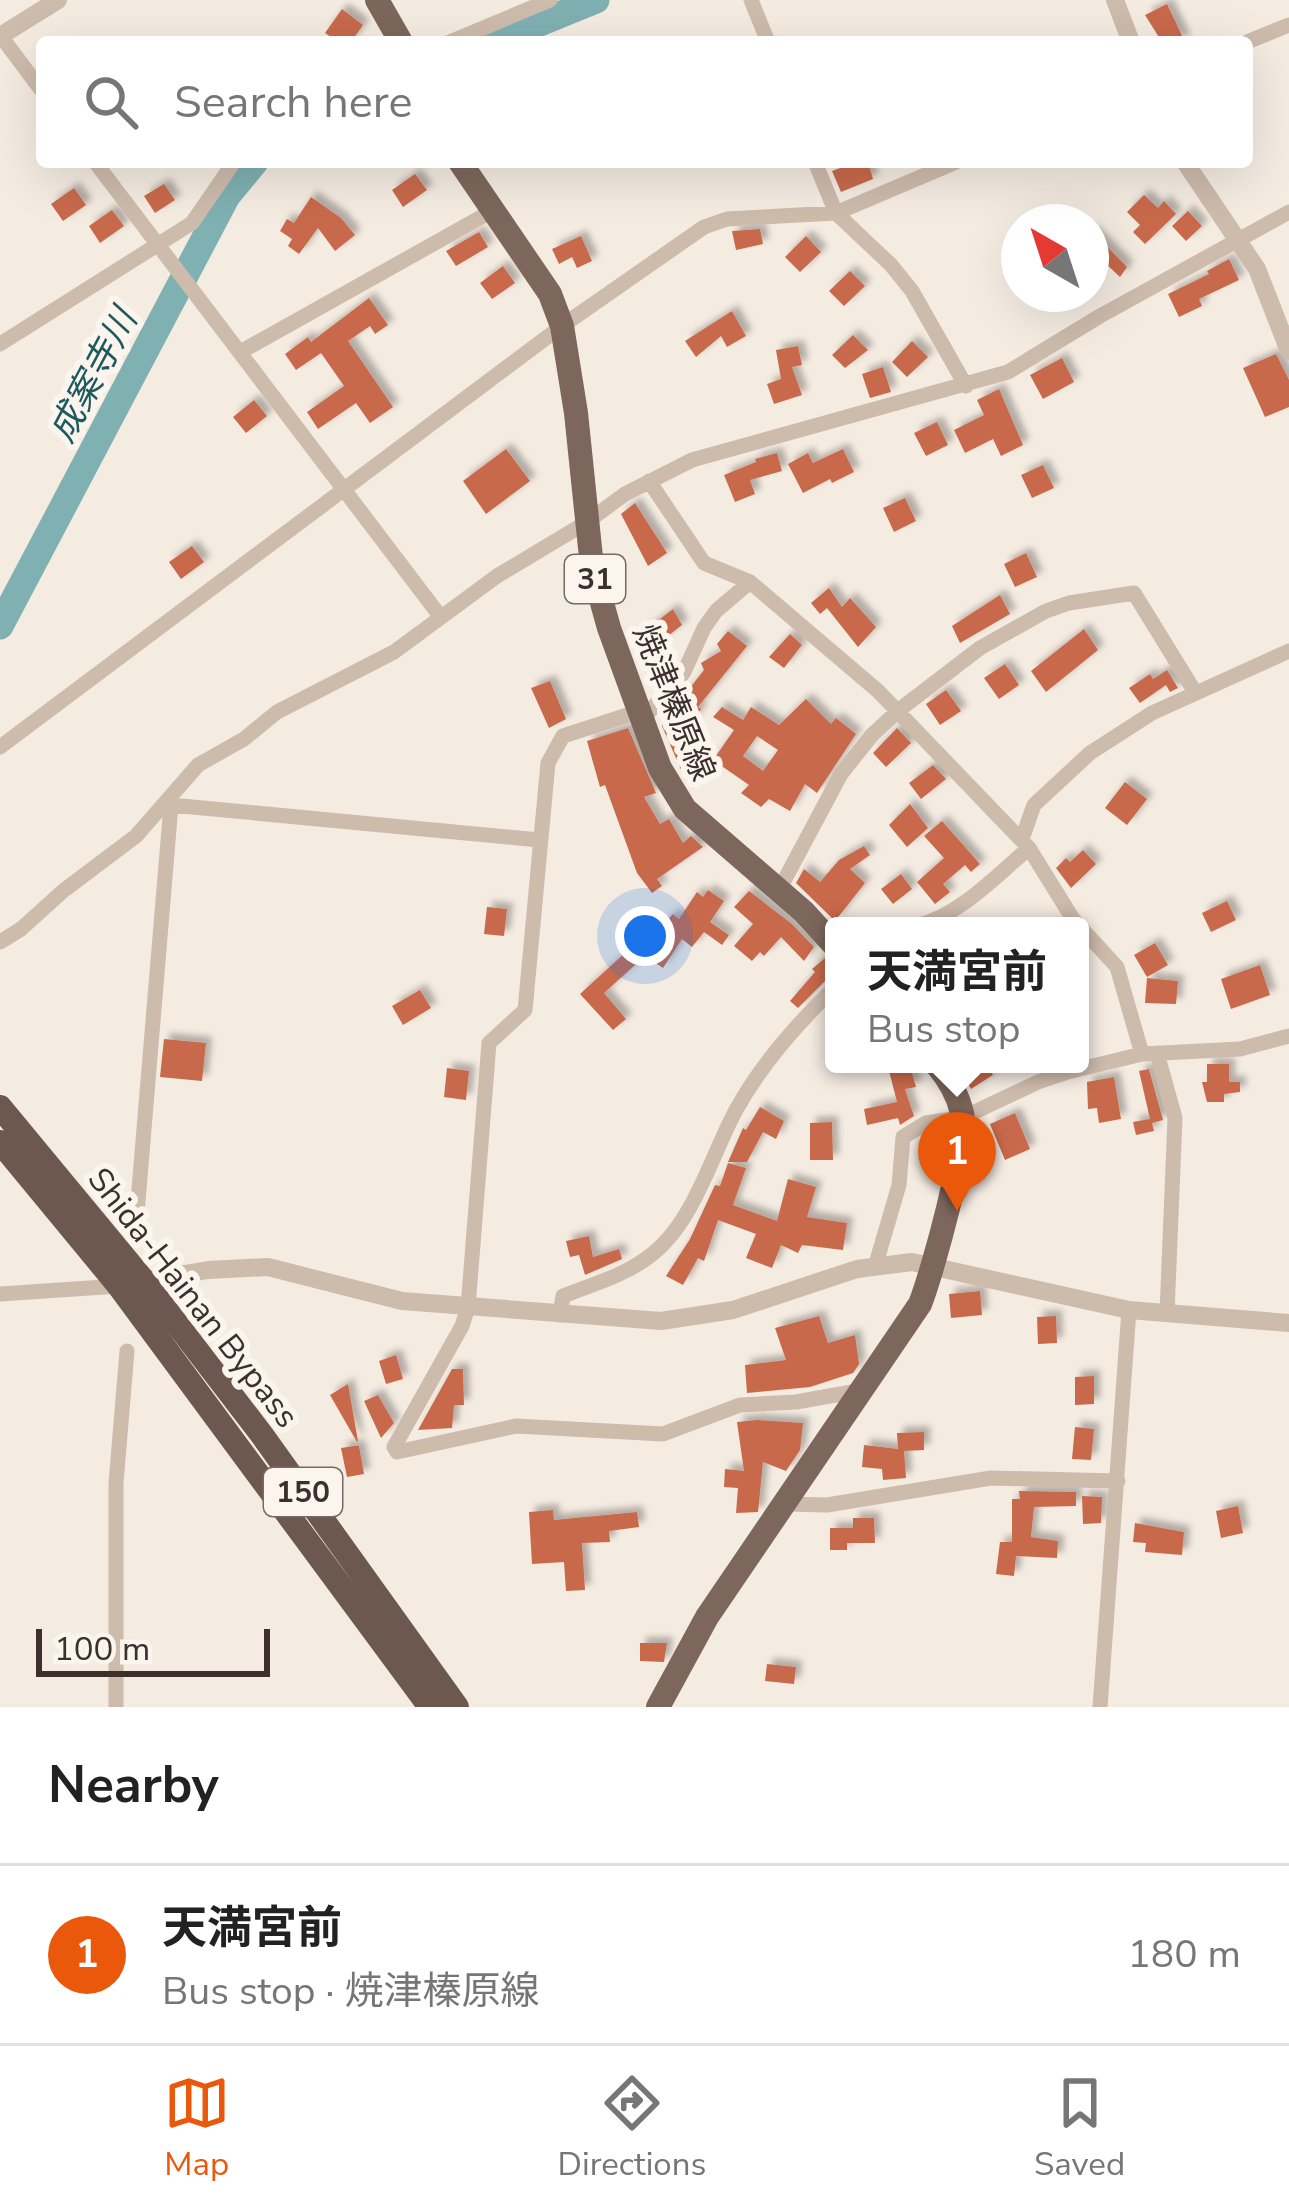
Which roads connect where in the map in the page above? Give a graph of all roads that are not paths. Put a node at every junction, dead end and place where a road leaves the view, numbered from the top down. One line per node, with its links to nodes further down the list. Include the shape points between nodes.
1 (58, 0): 7 (street)
2 (377, 0): 8 (main road)
3 (550, 0): 9 (street)
4 (751, 0): 10 (street)
5 (1114, 0): 11 (street)
6 (1289, 25): 12 (street)
7 (0, 36): 13 (street)
8 (398, 36)
9 (464, 36)
10 (765, 36)
11 (1129, 36)
12 (1253, 40)
13 (36, 83)
14 (100, 168): 24 (street)
15 (230, 168): 24 (street, via 192,223)
16 (464, 168): 20 (main road, 焼津榛原線 / 31)
17 (818, 168): 21 (street)
18 (942, 168): 21 (street)
19 (1189, 168): 23 (street)
20 (492, 211): 25 (main road, 焼津榛原線 / 31, via 550,294); 27 (street)
21 (836, 212): 25 (street, via 704,227); 29 (street, via 912,291)
22 (1289, 212): 23 (street)
23 (1238, 237): 28 (street); 29 (street, via 1008,372)
24 (156, 242): 26 (street); 27 (street)
25 (562, 326): 31 (street); 32 (main road, 焼津榛原線 / 31)
26 (0, 344)
27 (242, 351): 31 (street)
28 (1289, 351)
29 (966, 386): 30 (street, via 692,460)
30 (649, 481): 32 (street); 33 (street, via 704,563)
31 (345, 492): 34 (street); 39 (street)
32 (587, 522): 34 (street); 38 (main road, 焼津榛原線 / 31, via 597,587)
33 (750, 582): 37 (street); 38 (street, via 716,611 684,672)
34 (440, 616): 40 (street, via 394,652 277,712 198,765)
35 (1289, 651): 36 (street)
36 (1195, 692): 37 (street, via 1134,593 1046,611 980,648); 42 (street, via 1090,753 1034,806)
37 (899, 710): 42 (street); 43 (street, via 842,774)
38 (641, 715): 41 (street, via 562,736 548,763); 43 (main road, 焼津榛原線 / 31, via 685,809)
39 (0, 747)
40 (167, 804): 41 (street); 48 (street); 58 (street)
41 (539, 840): 63 (street, via 525,1010 489,1042)
42 (1026, 843): 44 (street); 45 (street)
43 (778, 892): 46 (main road, 焼津榛原線 / 31)
44 (941, 917)
45 (1072, 917)
46 (825, 936)
47 (1089, 936): 51 (street, via 1117,967)
48 (0, 942)
49 (825, 997): 66 (street, via 746,1095 667,1241 646,1259 563,1296)
50 (1289, 1036): 51 (street, via 1240,1049)
51 (1149, 1054): 52 (street); 65 (street, via 1175,1118)
52 (1089, 1069)
53 (943, 1073): 56 (main road)
54 (1074, 1073): 56 (street)
55 (0, 1107): 61 (highway, Shida-Hainan Bypass / 150)
56 (964, 1118): 59 (main road); 60 (street, via 926,1123 903,1137 899,1185)
57 (0, 1142): 61 (highway, Shida-Hainan Bypass / 150)
58 (137, 1213)
59 (936, 1265): 60 (street); 64 (street); 69 (main road)
60 (875, 1267): 66 (street, via 700,1317)
61 (132, 1284): 62 (street); 63 (street, via 268,1267 402,1301); 73 (highway, Shida-Hainan Bypass / 150); 74 (highway, Shida-Hainan Bypass / 150, via 262,1436)
62 (0, 1294)
63 (468, 1307): 66 (street); 69 (street, via 397,1452 516,1426 663,1434 740,1405)
64 (1129, 1310): 65 (street); 70 (street)
65 (1167, 1313): 67 (street)
66 (560, 1316)
67 (1289, 1323)
68 (127, 1351): 72 (street, via 116,1483)
69 (863, 1390): 71 (main road)
70 (1118, 1481): 71 (street, via 991,1478 827,1505); 76 (street)
71 (786, 1504): 75 (main road, via 707,1617)
72 (116, 1707)
73 (430, 1707)
74 (457, 1707)
75 (658, 1707)
76 (1100, 1707)

